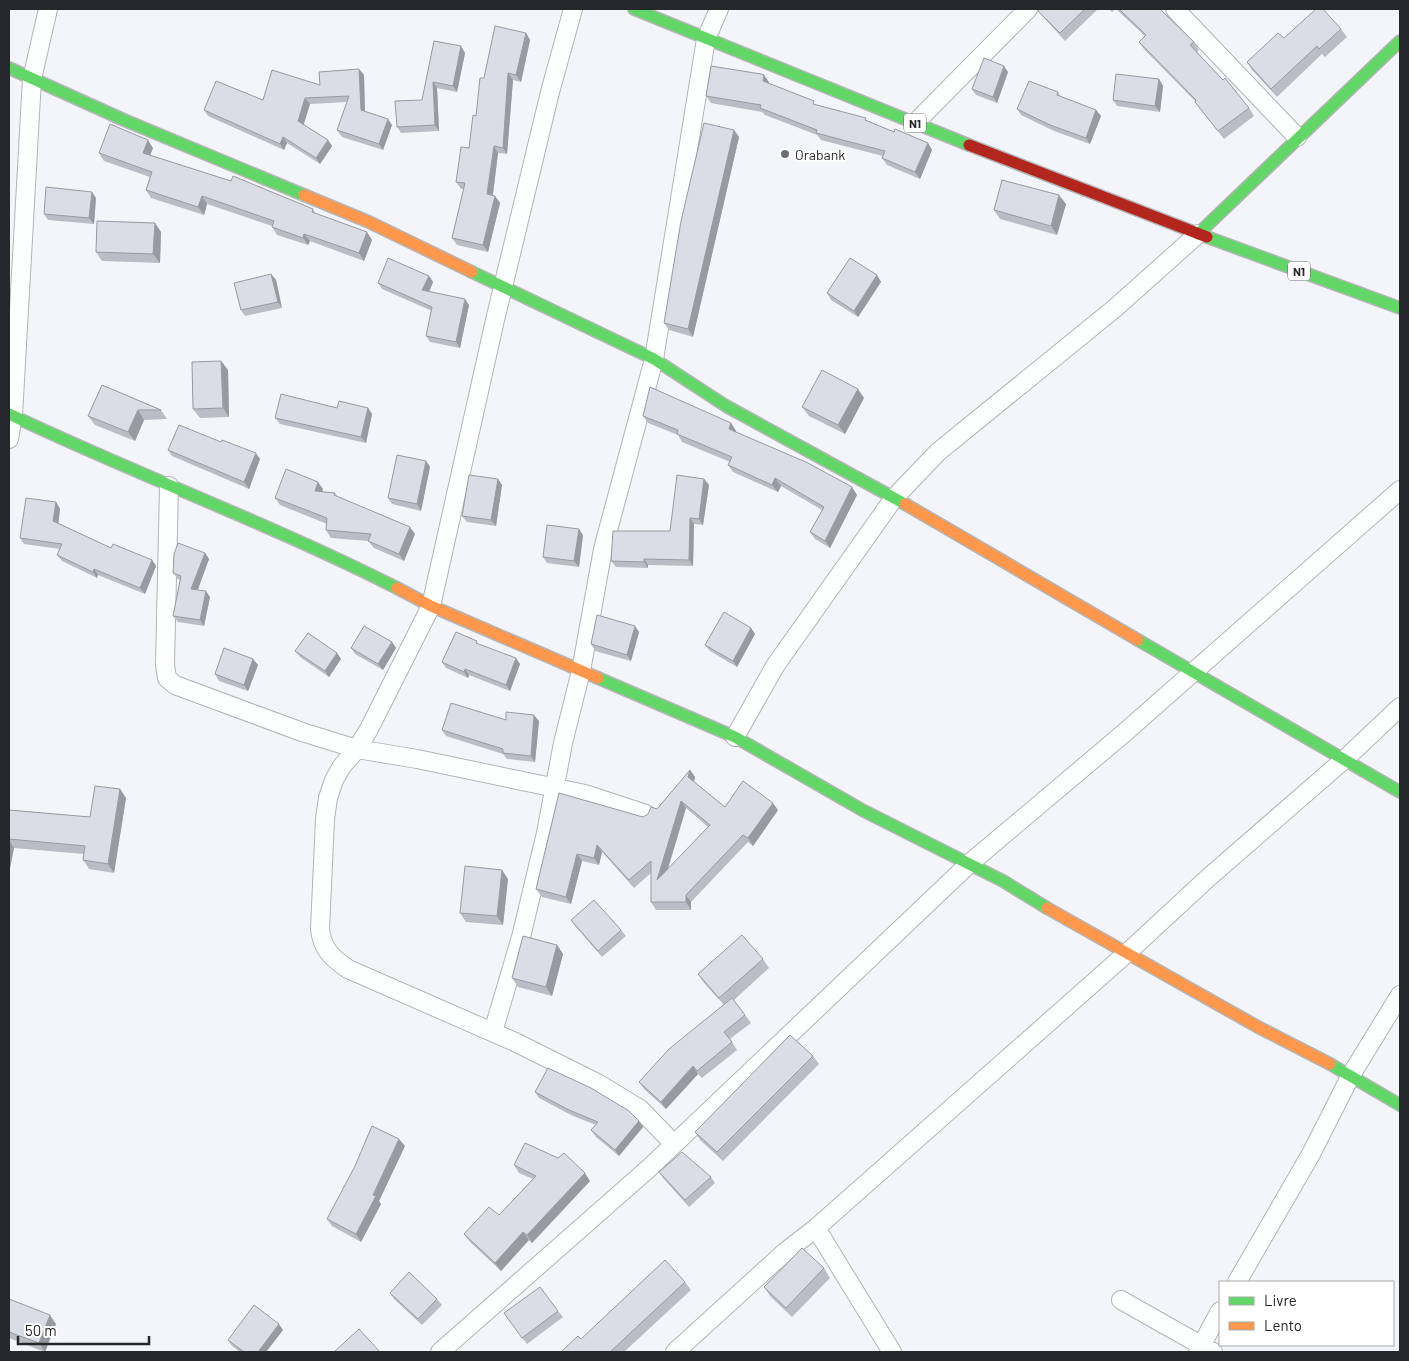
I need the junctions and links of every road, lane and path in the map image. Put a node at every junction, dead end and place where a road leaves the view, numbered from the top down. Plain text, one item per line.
1 (48, 9) edge
2 (572, 9) edge
3 (634, 9) edge
4 (719, 9) edge
5 (1028, 9) edge
6 (1175, 9) edge
7 (706, 39) junction
8 (1400, 41) edge
9 (9, 68) edge
10 (32, 79) junction
11 (915, 124) junction
12 (1297, 136) junction
13 (1198, 234) junction
14 (19, 273) junction
15 (504, 288) junction
16 (9, 290) edge
17 (1400, 308) edge
18 (654, 360) junction
19 (11, 415) edge
20 (9, 439) edge
21 (169, 486) junction
22 (1400, 490) edge
23 (894, 498) junction
24 (431, 606) junction
25 (581, 671) junction
26 (1192, 672) junction
27 (1400, 707) edge
28 (735, 737) junction
29 (357, 749) junction
30 (1346, 758) junction
31 (554, 788) junction
32 (1400, 792) edge
33 (646, 814) edge
34 (970, 864) junction
35 (1128, 953) junction
36 (1400, 995) edge
37 (493, 1032) junction
38 (1351, 1075) junction
39 (1400, 1105) edge
40 (672, 1144) junction
41 (816, 1228) junction
42 (1238, 1281) edge
43 (1121, 1300) dead end
44 (1219, 1313) edge
45 (1204, 1350) edge
46 (440, 1352) edge
47 (675, 1352) edge
48 (892, 1352) edge

1 - 10 street
2 - 15 street
3 - 7 street, N1
4 - 7 street
5 - 11 street
6 - 12 street
7 - 11 street, N1
7 - 18 street
8 - 12 street
9 - 10 street
10 - 14 street
10 - 15 street
11 - 13 street, N1
12 - 13 street
13 - 17 street, N1
13 - 23 street
14 - 16 street
14 - 19 street
15 - 18 street
15 - 24 street
18 - 23 street
18 - 25 street
19 - 20 street
19 - 21 street
21 - 24 street
21 - 29 street
22 - 26 street
23 - 26 street
23 - 28 street
24 - 25 street
24 - 29 street
25 - 28 street
25 - 31 street
26 - 30 street
26 - 34 street
27 - 30 street
28 - 34 street
29 - 31 street
29 - 37 street
30 - 32 street
30 - 35 street
31 - 33 street
31 - 37 street
34 - 35 street
34 - 40 street
35 - 38 street
35 - 41 street
36 - 38 street
37 - 40 street
38 - 39 street
38 - 42 street
40 - 46 street
41 - 47 street
41 - 48 street
43 - 45 street
44 - 45 street

